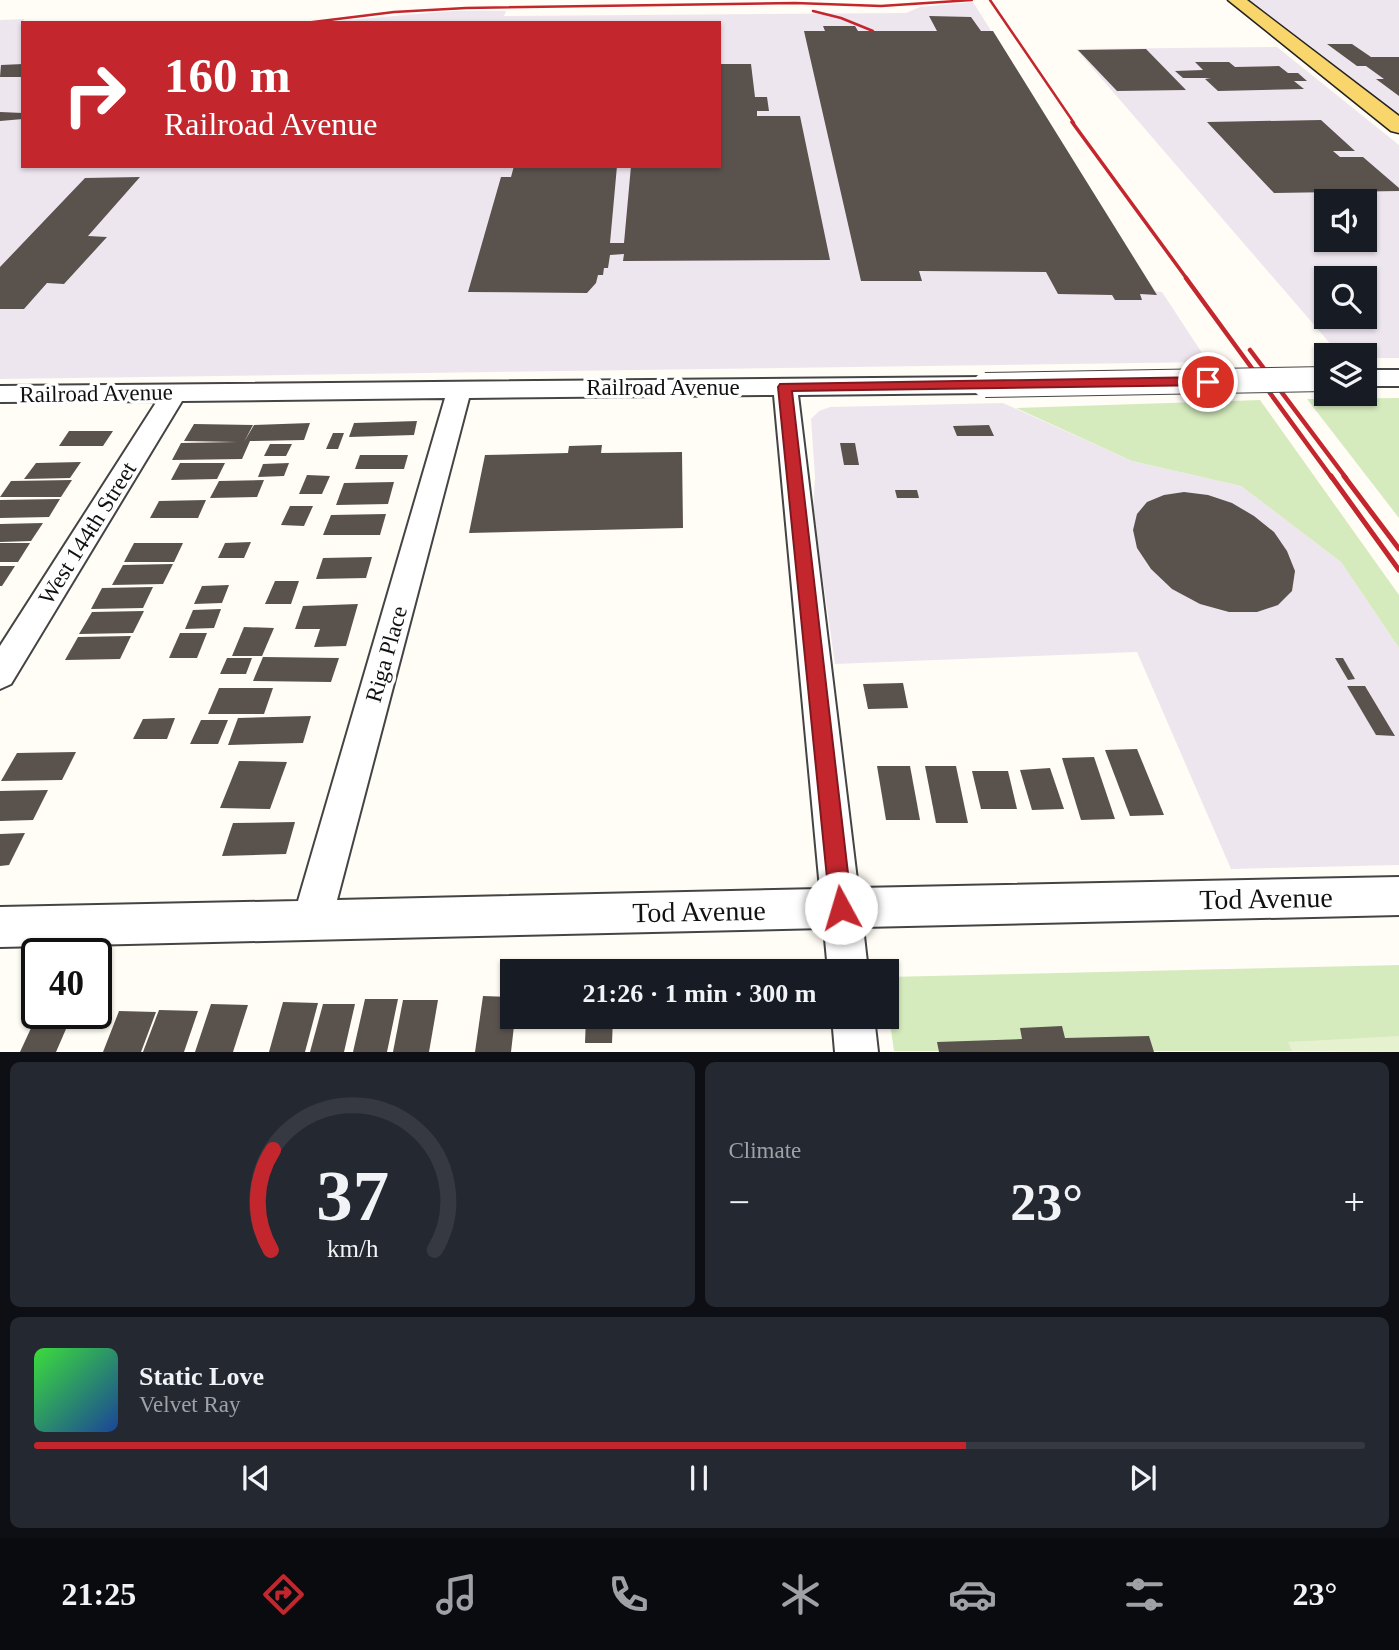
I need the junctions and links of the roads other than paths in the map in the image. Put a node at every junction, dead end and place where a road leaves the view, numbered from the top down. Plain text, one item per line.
1 (1236, 0) edge
2 (1399, 126) edge
3 (1377, 378) edge
4 (1399, 378) edge
5 (1314, 379) edge
6 (785, 387) junction
7 (460, 388) junction
8 (174, 393) junction
9 (0, 394) edge
10 (0, 674) edge
11 (1399, 896) edge
12 (841, 908) junction
13 (312, 920) junction
14 (0, 928) edge
15 (847, 959) edge
16 (854, 1029) edge
17 (857, 1052) edge

1 - 2 main road
3 - 4 street
5 - 6 street, Railroad Avenue, bridge
6 - 7 street, Railroad Avenue
6 - 12 street
7 - 8 street, Railroad Avenue
7 - 13 street, Riga Place
8 - 9 street, Railroad Avenue
8 - 10 street, West 144th Street
11 - 12 street, Tod Avenue
12 - 13 street, Tod Avenue
12 - 15 street
13 - 14 street, Tod Avenue
16 - 17 street

